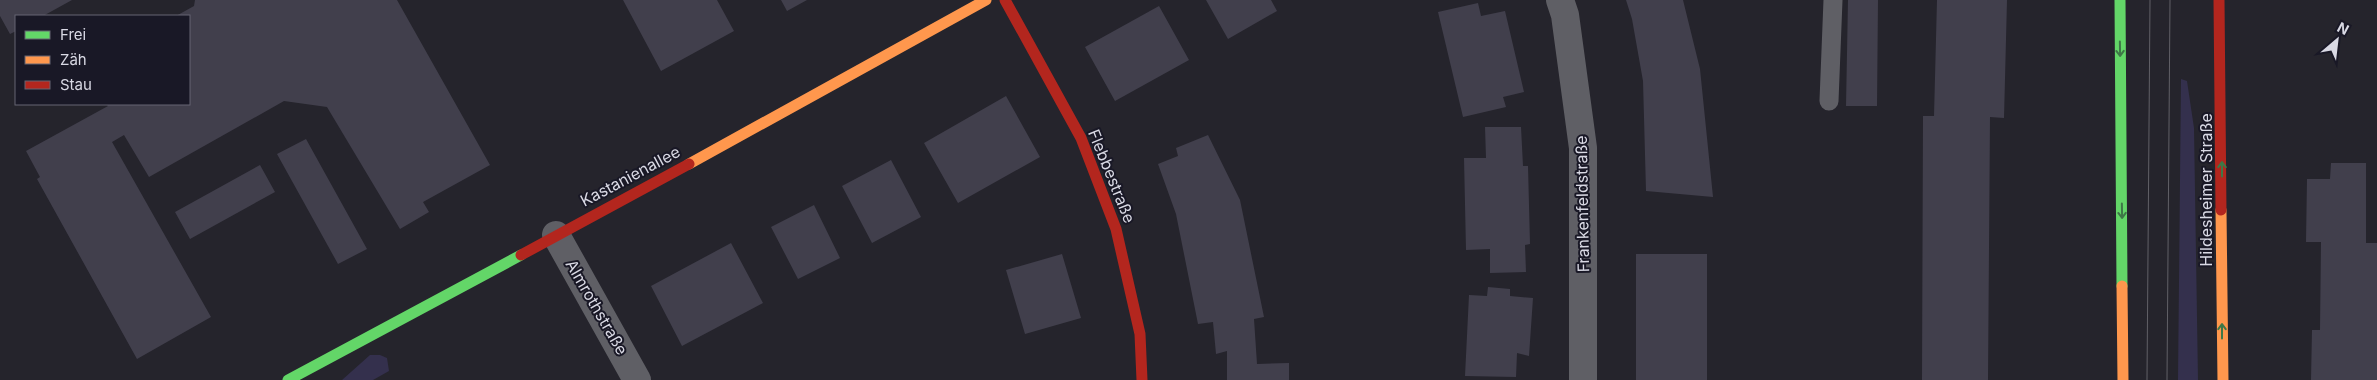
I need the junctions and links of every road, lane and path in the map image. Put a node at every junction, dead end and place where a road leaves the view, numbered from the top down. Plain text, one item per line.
1 (986, 0) edge
2 (1005, 0) edge
3 (1560, 0) edge
4 (1833, 0) edge
5 (2120, 0) edge
6 (2219, 0) edge
7 (1829, 102) dead end
8 (556, 235) junction
9 (288, 380) edge
10 (637, 380) edge
11 (1142, 380) edge
12 (1583, 380) edge
13 (2123, 380) edge
14 (2222, 380) edge

1 - 8 street, Kastanienallee
2 - 11 street, Flebbestraße
3 - 12 street, Frankenfeldstraße
4 - 7 lane
5 -> 13 street
14 -> 6 street, Hildesheimer Straße
8 - 9 street, Kastanienallee
8 - 10 street, Almrothstraße

